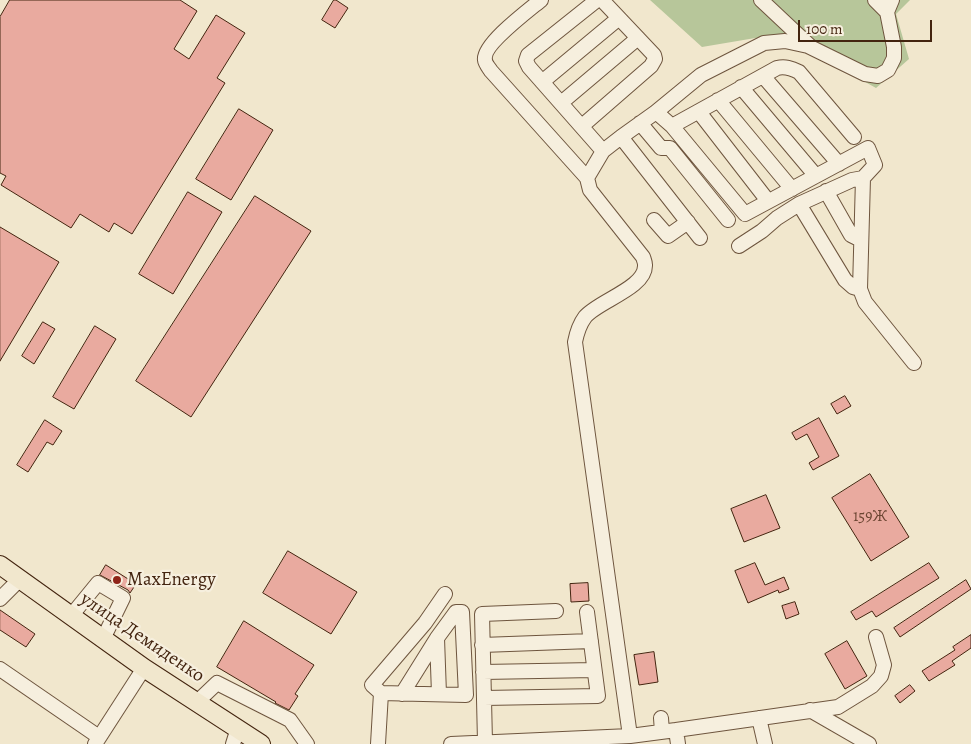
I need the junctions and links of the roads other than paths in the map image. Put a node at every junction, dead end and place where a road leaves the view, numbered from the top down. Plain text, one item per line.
1 (541, 0) edge
2 (597, 0) edge
3 (602, 0) edge
4 (761, 0) edge
5 (875, 0) edge
6 (889, 6) edge
7 (619, 18) junction
8 (638, 38) junction
9 (811, 48) junction
10 (763, 76) junction
11 (542, 82) junction
12 (741, 87) junction
13 (718, 100) junction
14 (561, 103) junction
15 (656, 112) junction
16 (699, 112) junction
17 (640, 123) junction
18 (582, 126) junction
19 (672, 126) junction
20 (854, 136) dead end
21 (621, 137) junction
22 (603, 151) junction
23 (839, 164) junction
24 (816, 176) junction
25 (587, 178) junction
26 (863, 178) junction
27 (792, 189) junction
28 (826, 191) junction
29 (768, 201) junction
30 (799, 204) junction
31 (654, 220) dead end
32 (728, 220) dead end
33 (688, 222) junction
34 (700, 238) dead end
35 (861, 240) junction
36 (739, 246) dead end
37 (860, 289) junction
38 (914, 363) dead end
39 (0, 565) edge
40 (20, 579) junction
41 (445, 594) dead end
42 (0, 599) edge
43 (556, 611) dead end
44 (587, 612) dead end
45 (70, 616) junction
46 (876, 637) dead end
47 (437, 638) junction
48 (102, 639) junction
49 (591, 641) junction
50 (482, 645) junction
51 (144, 668) junction
52 (0, 669) edge
53 (594, 670) junction
54 (483, 672) junction
55 (381, 693) junction
56 (402, 694) junction
57 (439, 694) junction
58 (484, 698) junction
59 (197, 702) junction
60 (810, 710) junction
61 (759, 718) junction
62 (670, 731) edge
63 (236, 736) edge
64 (627, 738) edge
65 (97, 741) edge
66 (485, 742) junction
67 (509, 743) edge
68 (261, 744) edge
69 (306, 744) edge
70 (378, 744) edge
71 (460, 744) edge
72 (765, 744) edge
73 (869, 744) edge

1 - 25 street
2 - 11 street
3 - 7 street
4 - 9 street
5 - 6 street
6 - 9 street
7 - 8 street
7 - 11 street
8 - 14 street
8 - 18 street
9 - 15 street
10 - 12 street
10 - 20 street
10 - 23 street
11 - 14 street
12 - 13 street
12 - 24 street
13 - 16 street
13 - 27 street
14 - 18 street
15 - 17 street
15 - 19 street
16 - 19 street
16 - 29 street
17 - 21 street
17 - 32 street
18 - 22 street
19 - 29 street
21 - 22 street
21 - 33 street
22 - 25 street
23 - 24 street
23 - 26 street
24 - 27 street
25 - 64 street
26 - 28 street
26 - 35 street
27 - 29 street
28 - 30 street
28 - 35 street
30 - 36 street
30 - 37 street
31 - 33 street
33 - 34 street
35 - 37 street
37 - 38 street
39 - 40 main road, улица Демиденко
40 - 42 street
40 - 45 main road, улица Демиденко
41 - 55 street
43 - 50 street
44 - 49 street
45 - 48 main road, улица Демиденко
45 - 48 street
46 - 60 street
47 - 56 street
47 - 57 street
47 - 57 street
48 - 51 main road, улица Демиденко
49 - 50 street
49 - 53 street
50 - 54 street
51 - 59 main road, улица Демиденко
51 - 65 street
52 - 65 street
53 - 54 street
53 - 58 street
54 - 58 street
55 - 56 street
55 - 70 street
56 - 57 street
58 - 66 street
59 - 63 main road, улица Демиденко
59 - 69 street
60 - 61 street
60 - 73 street
61 - 62 street
61 - 72 street
62 - 64 street
63 - 68 main road, улица Демиденко
64 - 67 street
66 - 67 street
66 - 71 street

